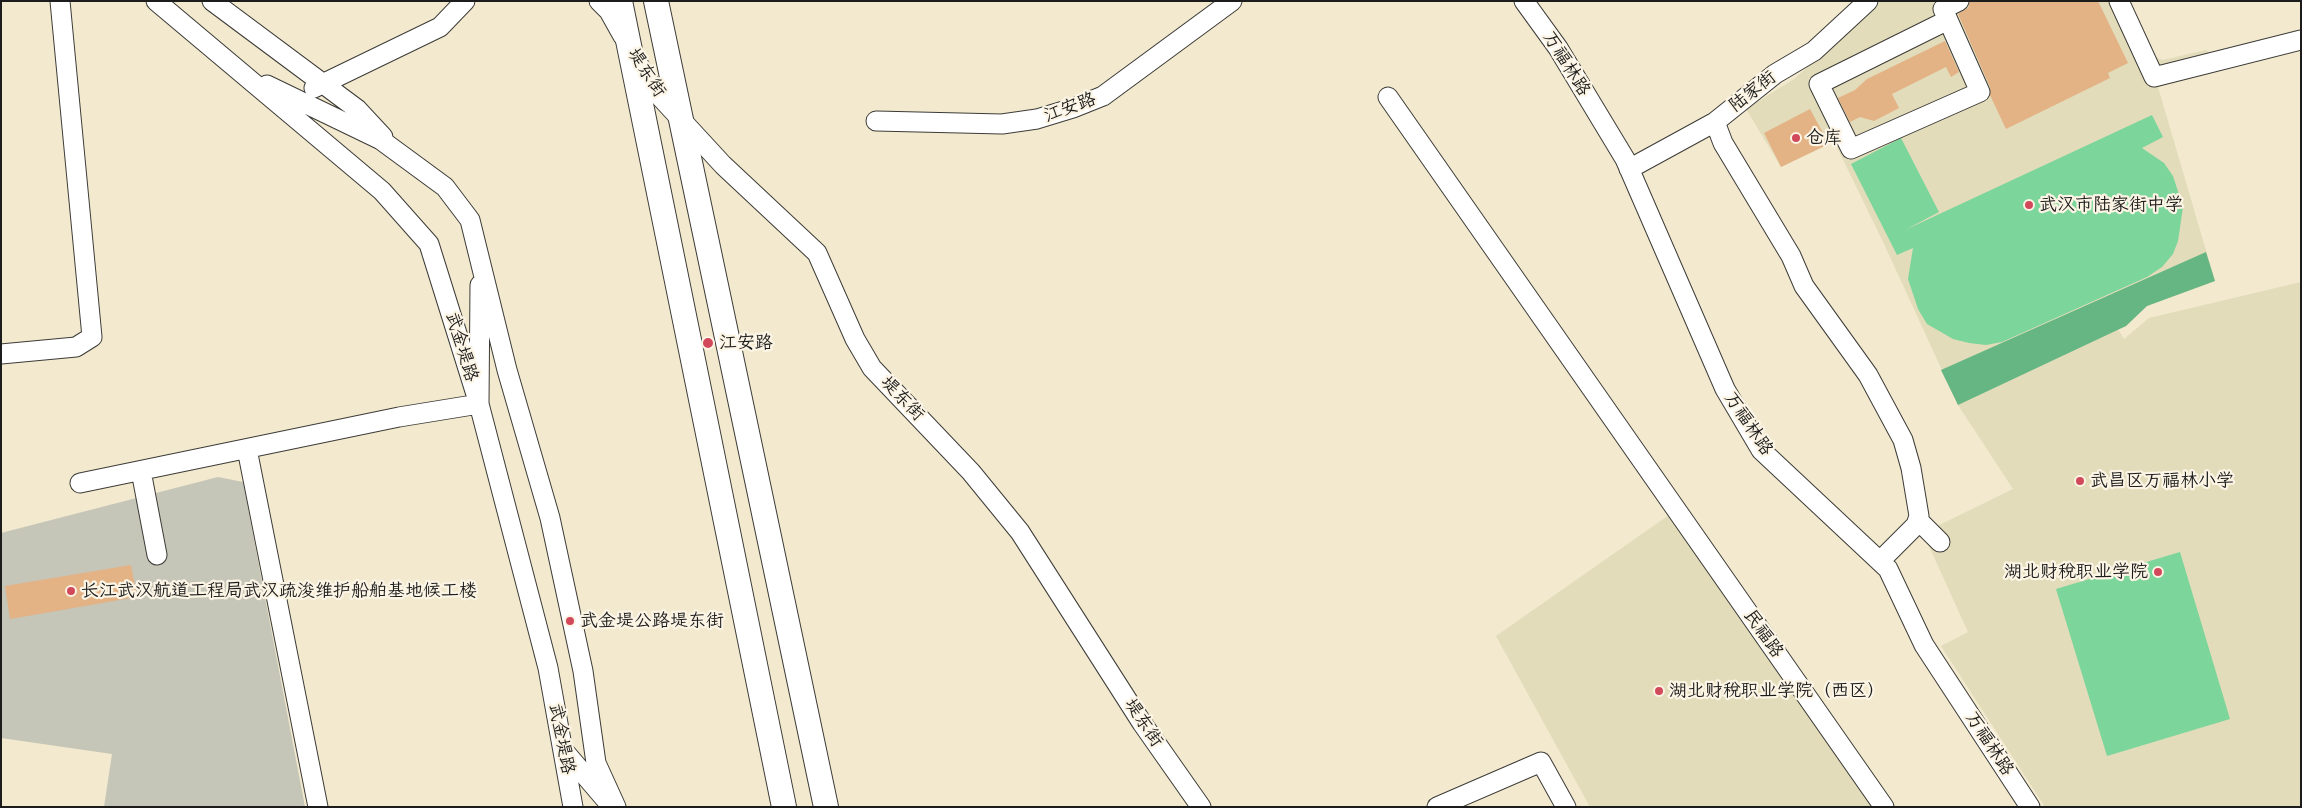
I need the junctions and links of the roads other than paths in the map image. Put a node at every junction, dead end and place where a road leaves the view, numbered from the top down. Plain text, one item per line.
1 (60, 1) edge
2 (156, 1) edge
3 (212, 1) edge
4 (466, 1) edge
5 (598, 1) edge
6 (620, 1) edge
7 (656, 1) edge
8 (1232, 1) edge
9 (1524, 1) edge
10 (1868, 1) edge
11 (1959, 1) edge
12 (2119, 1) edge
13 (1948, 20) junction
14 (2301, 40) edge
15 (629, 47) junction
16 (245, 76) junction
17 (323, 83) junction
18 (1388, 97) dead end
19 (294, 98) junction
20 (681, 119) junction
21 (876, 121) dead end
22 (1715, 122) junction
23 (394, 150) junction
24 (1629, 169) junction
25 (480, 254) junction
26 (1, 354) edge
27 (479, 404) junction
28 (247, 449) junction
29 (141, 471) junction
30 (80, 483) dead end
31 (1918, 520) junction
32 (1940, 542) dead end
33 (157, 555) dead end
34 (1880, 561) junction
35 (563, 750) junction
36 (318, 807) edge
37 (574, 807) edge
38 (612, 807) edge
39 (616, 807) edge
40 (784, 807) edge
41 (826, 807) edge
42 (1201, 807) edge
43 (1437, 807) edge
44 (1566, 807) edge
45 (1884, 807) edge
46 (2030, 807) edge

1 - 26 street
2 - 16 street, 武金堤路
3 - 17 street
4 - 17 street
5 - 15 street, 堤东街
6 - 15 main road
7 - 20 main road
8 - 21 street, 江安路
9 - 24 street, 万福林路
10 - 22 street, 陆家街
11 - 13 street
12 - 14 street
13 - 13 street
15 - 20 street, 堤东街
15 - 40 main road
16 - 19 street
16 - 27 street, 武金堤路
17 - 19 street
17 - 23 street
18 - 45 street, 民福路
19 - 23 street
20 - 41 main road
20 - 42 street, 堤东街
22 - 24 street, 陆家街
22 - 31 street
23 - 25 street
24 - 34 street, 万福林路
25 - 27 street
25 - 39 street
27 - 28 street
27 - 35 street, 武金堤路
28 - 29 street
28 - 36 street
29 - 30 street
29 - 33 street
31 - 32 street
31 - 34 street
34 - 46 street, 万福林路
35 - 37 street, 武金堤路
35 - 38 street
43 - 44 street

